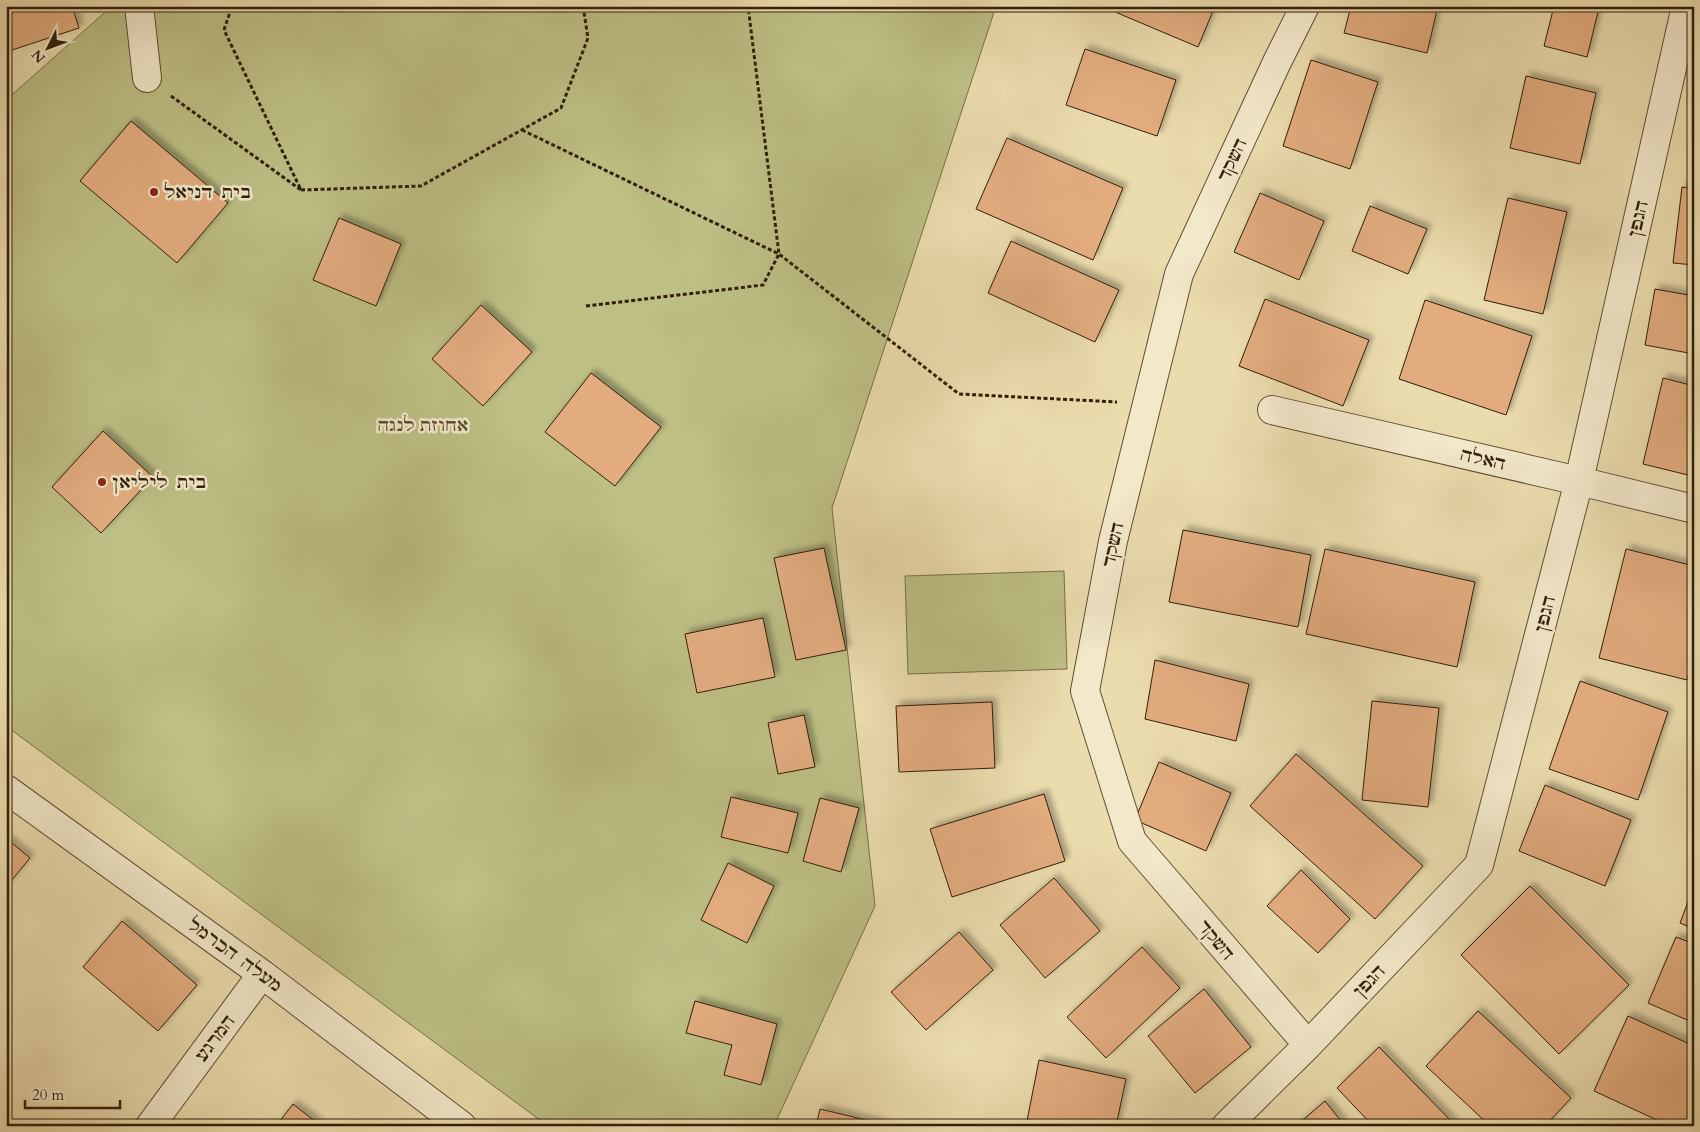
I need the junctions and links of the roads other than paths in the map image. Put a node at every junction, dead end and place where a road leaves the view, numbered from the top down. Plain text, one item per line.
1 (139, 6) edge
2 (1305, 6) edge
3 (1686, 6) edge
4 (147, 78) road end
5 (1272, 410) dead end
6 (1579, 481) junction
7 (1694, 509) edge
8 (6, 789) edge
9 (262, 974) junction
10 (1308, 1045) junction
11 (150, 1126) edge
12 (462, 1126) edge
13 (1226, 1126) edge

1 - 4 street
2 - 10 street, השקד
3 - 6 street, הגפן
5 - 6 street, האלה
6 - 7 street, האלה
6 - 10 street, הגפן
8 - 9 street, מעלה הכרמל
9 - 11 street, המרגע
9 - 12 street, מעלה הכרמל
10 - 13 street, הגפן

